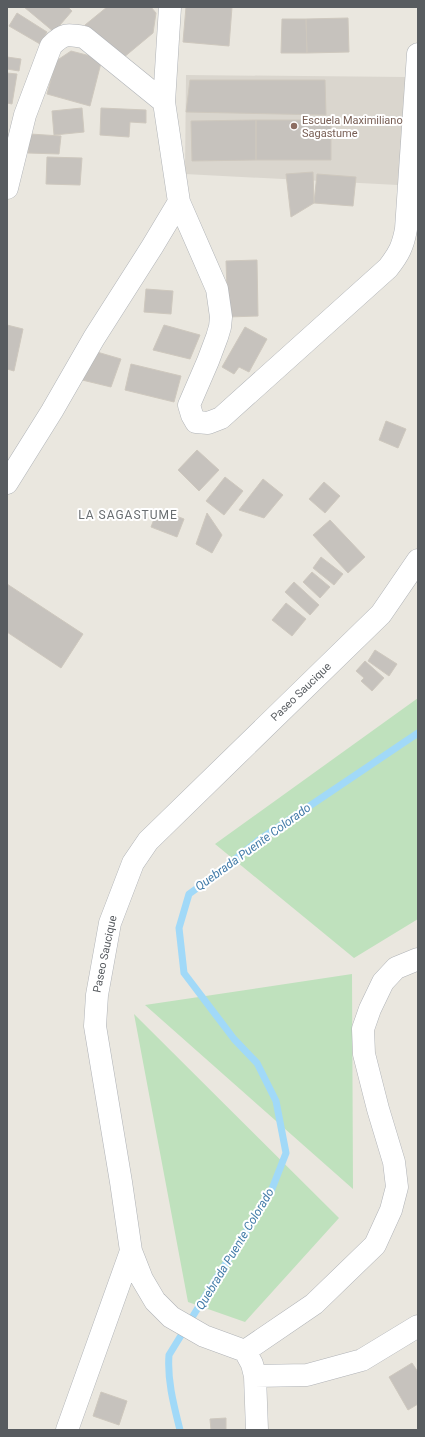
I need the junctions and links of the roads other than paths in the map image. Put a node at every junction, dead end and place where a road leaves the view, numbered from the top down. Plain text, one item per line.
1 (170, 7) edge
2 (418, 54) edge
3 (164, 102) junction
4 (7, 188) edge
5 (179, 202) junction
6 (7, 483) edge
7 (418, 560) edge
8 (418, 959) edge
9 (131, 1251) junction
10 (418, 1326) edge
11 (245, 1351) junction
12 (255, 1376) junction
13 (68, 1430) edge
14 (257, 1430) edge

1 - 3 street
2 - 5 street
3 - 4 street
3 - 5 street
5 - 6 street
7 - 9 street, Paseo Saucique
8 - 11 street
9 - 11 street, Paseo Saucique
9 - 13 street
10 - 12 street
11 - 12 street
12 - 14 street

